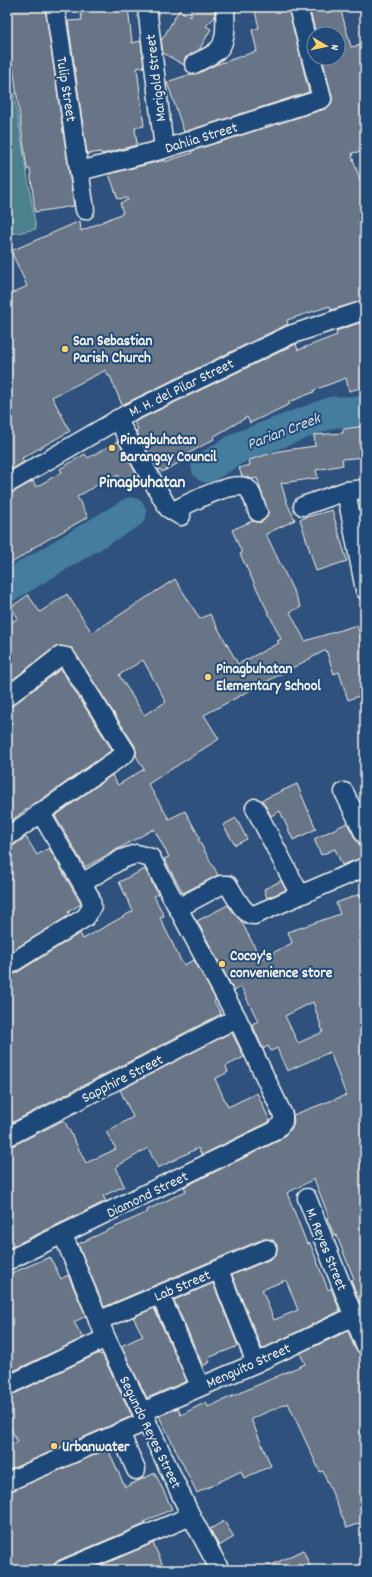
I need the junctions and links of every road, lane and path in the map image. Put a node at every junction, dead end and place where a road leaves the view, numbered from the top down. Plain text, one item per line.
1 (55, 7) edge
2 (147, 7) edge
3 (225, 7) edge
4 (298, 7) edge
5 (194, 64) dead end
6 (164, 148) junction
7 (80, 171) junction
8 (85, 210) dead end
9 (365, 310) edge
10 (117, 419) junction
11 (7, 484) edge
12 (365, 489) edge
13 (346, 491) junction
14 (303, 506) dead end
15 (258, 512) dead end
16 (365, 590) edge
17 (7, 697) edge
18 (344, 792) dead end
19 (255, 808) dead end
20 (40, 812) junction
21 (365, 835) edge
22 (7, 837) edge
23 (365, 867) edge
24 (82, 883) junction
25 (300, 895) junction
26 (178, 908) junction
27 (7, 966) edge
28 (237, 1018) junction
29 (7, 1137) edge
30 (307, 1198) dead end
31 (62, 1235) junction
32 (267, 1249) dead end
33 (7, 1261) edge
34 (219, 1270) junction
35 (160, 1295) junction
36 (354, 1316) junction
37 (98, 1321) junction
38 (106, 1338) junction
39 (365, 1345) edge
40 (256, 1363) junction
41 (7, 1386) edge
42 (200, 1386) junction
43 (144, 1416) junction
44 (120, 1432) junction
45 (136, 1470) dead end
46 (7, 1482) edge
47 (191, 1516) junction
48 (63, 1570) edge
49 (220, 1570) edge

1 - 7 street, Tulip Street
2 - 6 street, Marigold Street
3 - 5 street
4 - 6 street, Dahlia Street
6 - 7 street, Dahlia Street
7 - 8 street, Tulip Street
9 - 10 street, M. H. del Pilar Street
10 - 11 street, M. H. del Pilar Street
10 - 15 street
12 - 13 street
13 - 14 street
13 - 16 street
17 - 20 street
18 - 21 street
19 - 25 street
20 - 22 street
20 - 24 street
23 - 25 street
24 - 26 street
24 - 27 street
25 - 26 street
26 - 28 street
28 - 29 street, Sapphire Street
28 - 31 street, Diamond Street
30 - 36 street, M. Reyes Street
31 - 33 street, Diamond Street
31 - 37 street, Segundo Reyes Street
32 - 34 street, Lab Street
34 - 35 street, Lab Street
34 - 40 street
35 - 37 street, Lab Street
35 - 42 street
36 - 39 street, M. Reyes Street
36 - 40 street, Menguito Street
37 - 38 street, Segundo Reyes Street
38 - 41 street
38 - 43 street, Segundo Reyes Street
40 - 42 street, Menguito Street
42 - 43 street, Menguito Street
43 - 44 street, Menguito Street
43 - 47 street, Segundo Reyes Street
44 - 45 street
44 - 46 street, Menguito Street
47 - 48 street
47 - 49 street, Segundo Reyes Street

